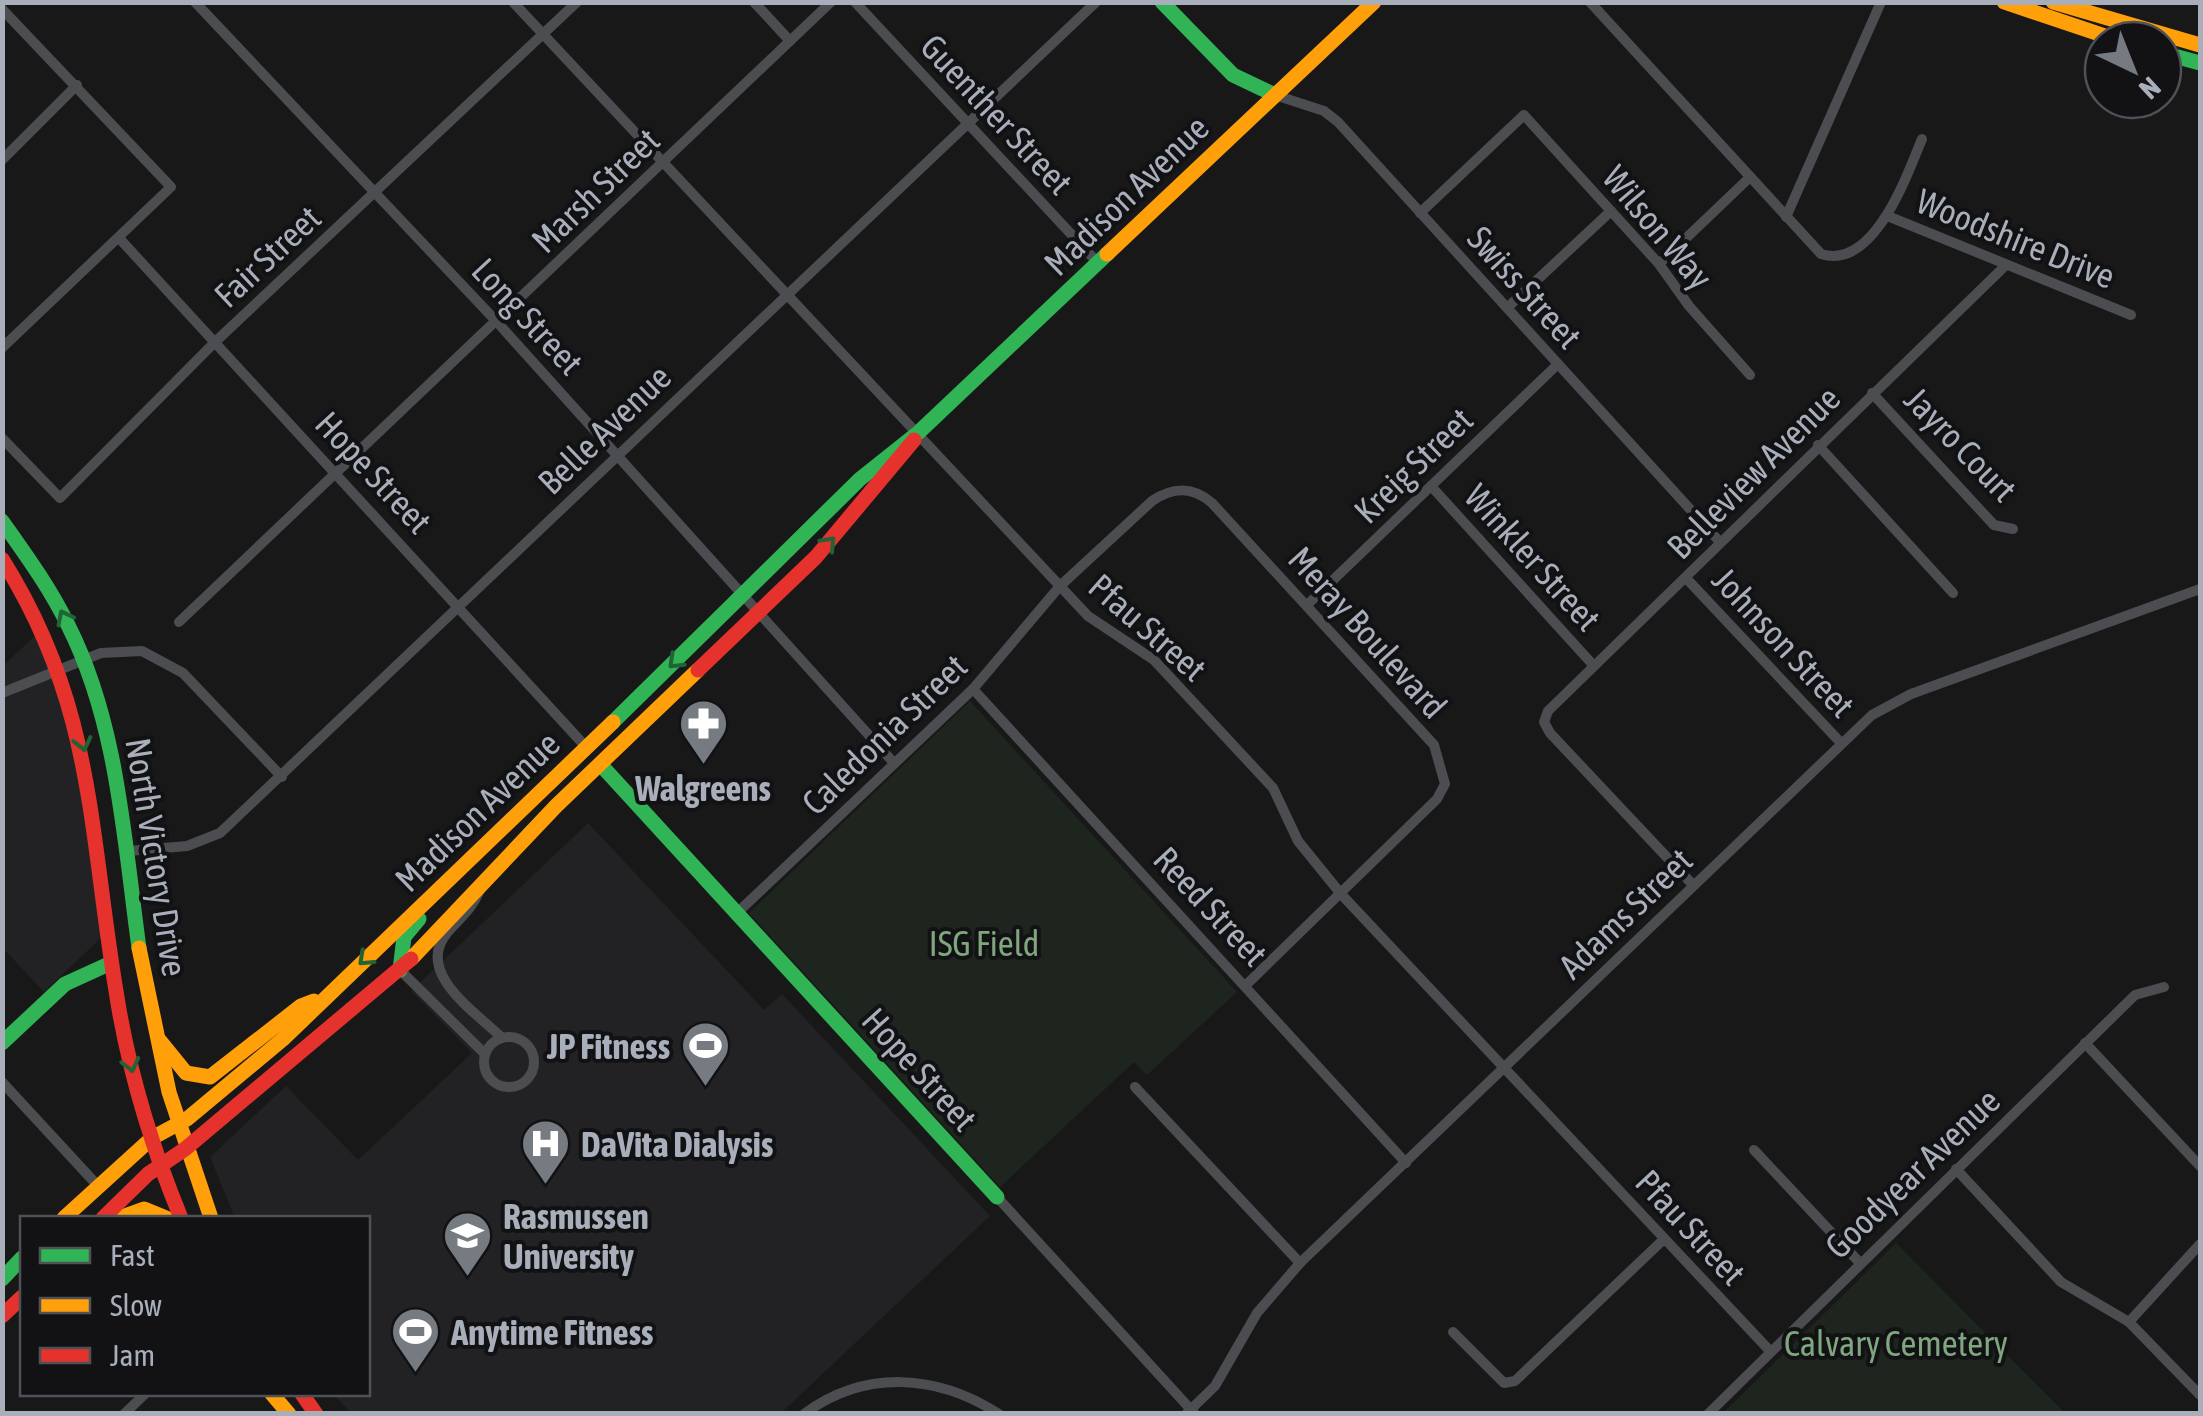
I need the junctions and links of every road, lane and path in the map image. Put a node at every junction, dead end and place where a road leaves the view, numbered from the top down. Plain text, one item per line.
1 (195, 2) edge
2 (512, 2) edge
3 (577, 2) edge
4 (754, 2) edge
5 (831, 2) edge
6 (855, 2) edge
7 (1096, 2) edge
8 (1162, 2) edge
9 (1374, 2) edge
10 (1590, 2) edge
11 (1881, 2) edge
12 (2004, 2) edge
13 (2053, 2) edge
14 (2, 9) edge
15 (2083, 29) edge
16 (543, 35) junction
17 (790, 41) junction
18 (2200, 45) edge
19 (77, 85) junction
20 (1274, 95) junction
21 (969, 124) junction
22 (1922, 139) dead end
23 (2, 160) edge
24 (664, 162) junction
25 (1748, 178) junction
26 (375, 192) junction
27 (1611, 211) junction
28 (1420, 213) junction
29 (1890, 216) junction
30 (1786, 217) junction
31 (119, 238) junction
32 (1098, 263) junction
33 (1659, 264) junction
34 (2006, 265) junction
35 (789, 293) junction
36 (1508, 308) junction
37 (2131, 315) dead end
38 (497, 322) junction
39 (214, 343) junction
40 (2, 348) edge
41 (1558, 364) junction
42 (1750, 375) dead end
43 (1872, 393) junction
44 (920, 432) junction
45 (2, 438) edge
46 (1818, 445) junction
47 (620, 455) junction
48 (335, 476) junction
49 (1431, 486) junction
50 (2, 521) edge
51 (2013, 529) dead end
52 (1719, 541) junction
53 (2, 559) edge
54 (1686, 578) junction
55 (1060, 586) junction
56 (2200, 589) edge
57 (1954, 593) dead end
58 (746, 594) junction
59 (1307, 605) junction
60 (460, 609) junction
61 (759, 610) junction
62 (178, 622) dead end
63 (84, 658) junction
64 (1594, 666) junction
65 (60, 667) junction
66 (973, 689) junction
67 (2, 693) edge
68 (1842, 743) junction
69 (586, 747) junction
70 (894, 763) junction
71 (600, 764) junction
72 (282, 776) junction
73 (514, 818) junction
74 (517, 847) junction
75 (128, 851) junction
76 (1693, 885) junction
77 (482, 887) junction
78 (1341, 894) junction
79 (737, 912) junction
80 (111, 963) junction
81 (400, 970) junction
82 (1246, 985) junction
83 (2164, 987) dead end
84 (322, 998) junction
85 (152, 1025) junction
86 (502, 1038) junction
87 (2, 1043) edge
88 (2085, 1043) junction
89 (484, 1054) junction
90 (1506, 1068) junction
91 (2, 1082) edge
92 (1135, 1087) dead end
93 (177, 1124) junction
94 (152, 1138) junction
95 (185, 1149) junction
96 (1754, 1150) dead end
97 (1406, 1163) junction
98 (161, 1164) junction
99 (2200, 1166) edge
100 (1956, 1169) junction
101 (98, 1186) junction
102 (997, 1197) joint
103 (66, 1216) edge
104 (105, 1216) edge
105 (125, 1216) edge
106 (161, 1216) edge
107 (179, 1216) edge
108 (209, 1216) edge
109 (1664, 1238) junction
110 (2200, 1244) edge
111 (20, 1260) edge
112 (1300, 1263) junction
113 (1860, 1263) junction
114 (2, 1278) edge
115 (2128, 1322) junction
116 (1453, 1332) dead end
117 (1770, 1351) junction
118 (2200, 1395) edge
119 (143, 1396) edge
120 (807, 1412) edge
121 (1191, 1412) edge
122 (124, 1414) edge
123 (999, 1414) edge
124 (1708, 1414) edge

1 - 26 street, Long Street
2 - 16 street, Pfau Street
3 - 16 street, Fair Street
4 - 17 street
5 - 17 street, Marsh Street
6 - 21 street, Guenther Street
7 - 21 street, Belle Avenue
8 - 20 main road
9 - 20 main road, Madison Avenue
10 - 25 street
11 - 30 street
12 - 15 main road
13 - 18 main road
14 - 19 street
16 - 24 street, Pfau Street
16 - 26 street, Fair Street
17 - 24 street, Marsh Street
19 - 23 street
19 - 31 street
20 - 28 street, Swiss Street
20 - 32 main road, Madison Avenue
21 - 32 street, Guenther Street
21 - 35 street, Belle Avenue
22 - 29 street
24 - 35 street, Pfau Street
24 - 38 street, Marsh Street
25 - 30 street
25 - 33 street
26 - 38 street, Long Street
26 - 39 street, Fair Street
27 - 28 street, Wilson Way
27 - 33 street, Wilson Way
27 - 36 street
28 - 36 street, Swiss Street
29 - 30 street, Woodshire Drive
29 - 34 street, Woodshire Drive
31 - 39 street, Hope Street
31 - 40 street
32 - 44 main road, Madison Avenue
33 - 42 street, Wilson Way
34 - 37 street, Woodshire Drive
34 - 43 street, Belleview Avenue
35 - 44 street, Pfau Street
35 - 47 street, Belle Avenue
36 - 41 street, Swiss Street
38 - 47 street, Long Street
38 - 48 street, Marsh Street
39 - 45 street, Fair Street
39 - 48 street, Hope Street
41 - 49 street, Kreig Street
41 - 52 street, Swiss Street
43 - 46 street, Belleview Avenue
43 - 51 street, Jayro Court
44 - 55 street, Pfau Street
44 - 58 main road, Madison Avenue
61 -> 44 main road, Madison Avenue
46 - 52 street, Belleview Avenue
46 - 57 street
47 - 58 street, Long Street
47 - 60 street, Belle Avenue
48 - 60 street, Hope Street
48 - 62 street, Marsh Street
49 - 59 street, Kreig Street
49 - 64 street, Winkler Street
63 -> 50 main road, North Victory Drive
52 - 54 street, Belleview Avenue
53 - 65 main road, North Victory Drive
54 - 64 street, Belleview Avenue
54 - 68 street, Johnson Street
55 - 59 street, Meray Boulevard
55 - 66 street, Caledonia Street
55 - 78 street, Pfau Street
56 - 68 street, Adams Street
58 - 61 street, Long Street
58 -> 69 main road, Madison Avenue
59 - 78 street, Meray Boulevard
60 - 69 street, Hope Street
60 - 72 street, Belle Avenue
61 - 70 street, Long Street
61 - 71 main road, Madison Avenue
63 - 65 street
63 - 72 street
63 - 75 main road, North Victory Drive
64 - 76 street, Belleview Avenue
65 - 67 street
65 -> 80 main road, North Victory Drive
66 - 70 street, Caledonia Street
66 - 82 street, Reed Street
68 - 76 street, Adams Street
69 - 73 main road, Madison Avenue
69 - 74 main road
70 - 79 street, Caledonia Street
71 - 74 main road, Madison Avenue
71 - 79 main road, Hope Street
72 - 75 street, Belle Avenue
73 - 81 main road
73 -> 84 main road, Madison Avenue
74 - 77 main road, Madison Avenue
75 - 85 main road, North Victory Drive
76 - 90 street, Adams Street
77 - 81 main road, Madison Avenue
77 - 86 street
78 - 82 street, Meray Boulevard
78 - 90 street, Pfau Street
79 - 102 main road, Hope Street
80 - 87 main road
80 -> 94 main road, North Victory Drive
81 - 89 street
81 - 95 main road, Madison Avenue
82 - 97 street, Reed Street
83 - 88 street, Goodyear Avenue
84 - 85 main road
84 - 93 main road, Madison Avenue
85 - 93 main road, North Victory Drive
86 - 89 street
86 - 89 street
88 - 99 street
88 - 100 street, Goodyear Avenue
90 - 97 street, Adams Street
90 - 109 street, Pfau Street
91 - 101 street
92 - 112 street
93 - 94 main road, Madison Avenue
93 - 95 main road, North Victory Drive
94 - 98 main road, North Victory Drive
94 - 101 main road, Madison Avenue
95 - 98 main road, Madison Avenue
95 - 108 main road, North Victory Drive
96 - 113 street
97 - 112 street, Adams Street
98 - 104 main road, Madison Avenue
98 - 107 main road, North Victory Drive
100 - 113 street, Goodyear Avenue
100 - 115 street
101 - 103 main road, Madison Avenue
102 - 121 street, Hope Street
105 - 106 main road
109 - 116 street
109 - 117 street, Pfau Street
110 - 115 street
111 - 114 main road
112 - 121 street, Adams Street
113 - 117 street, Goodyear Avenue
115 - 118 street
117 - 124 street, Goodyear Avenue
119 - 122 street
120 - 123 street

